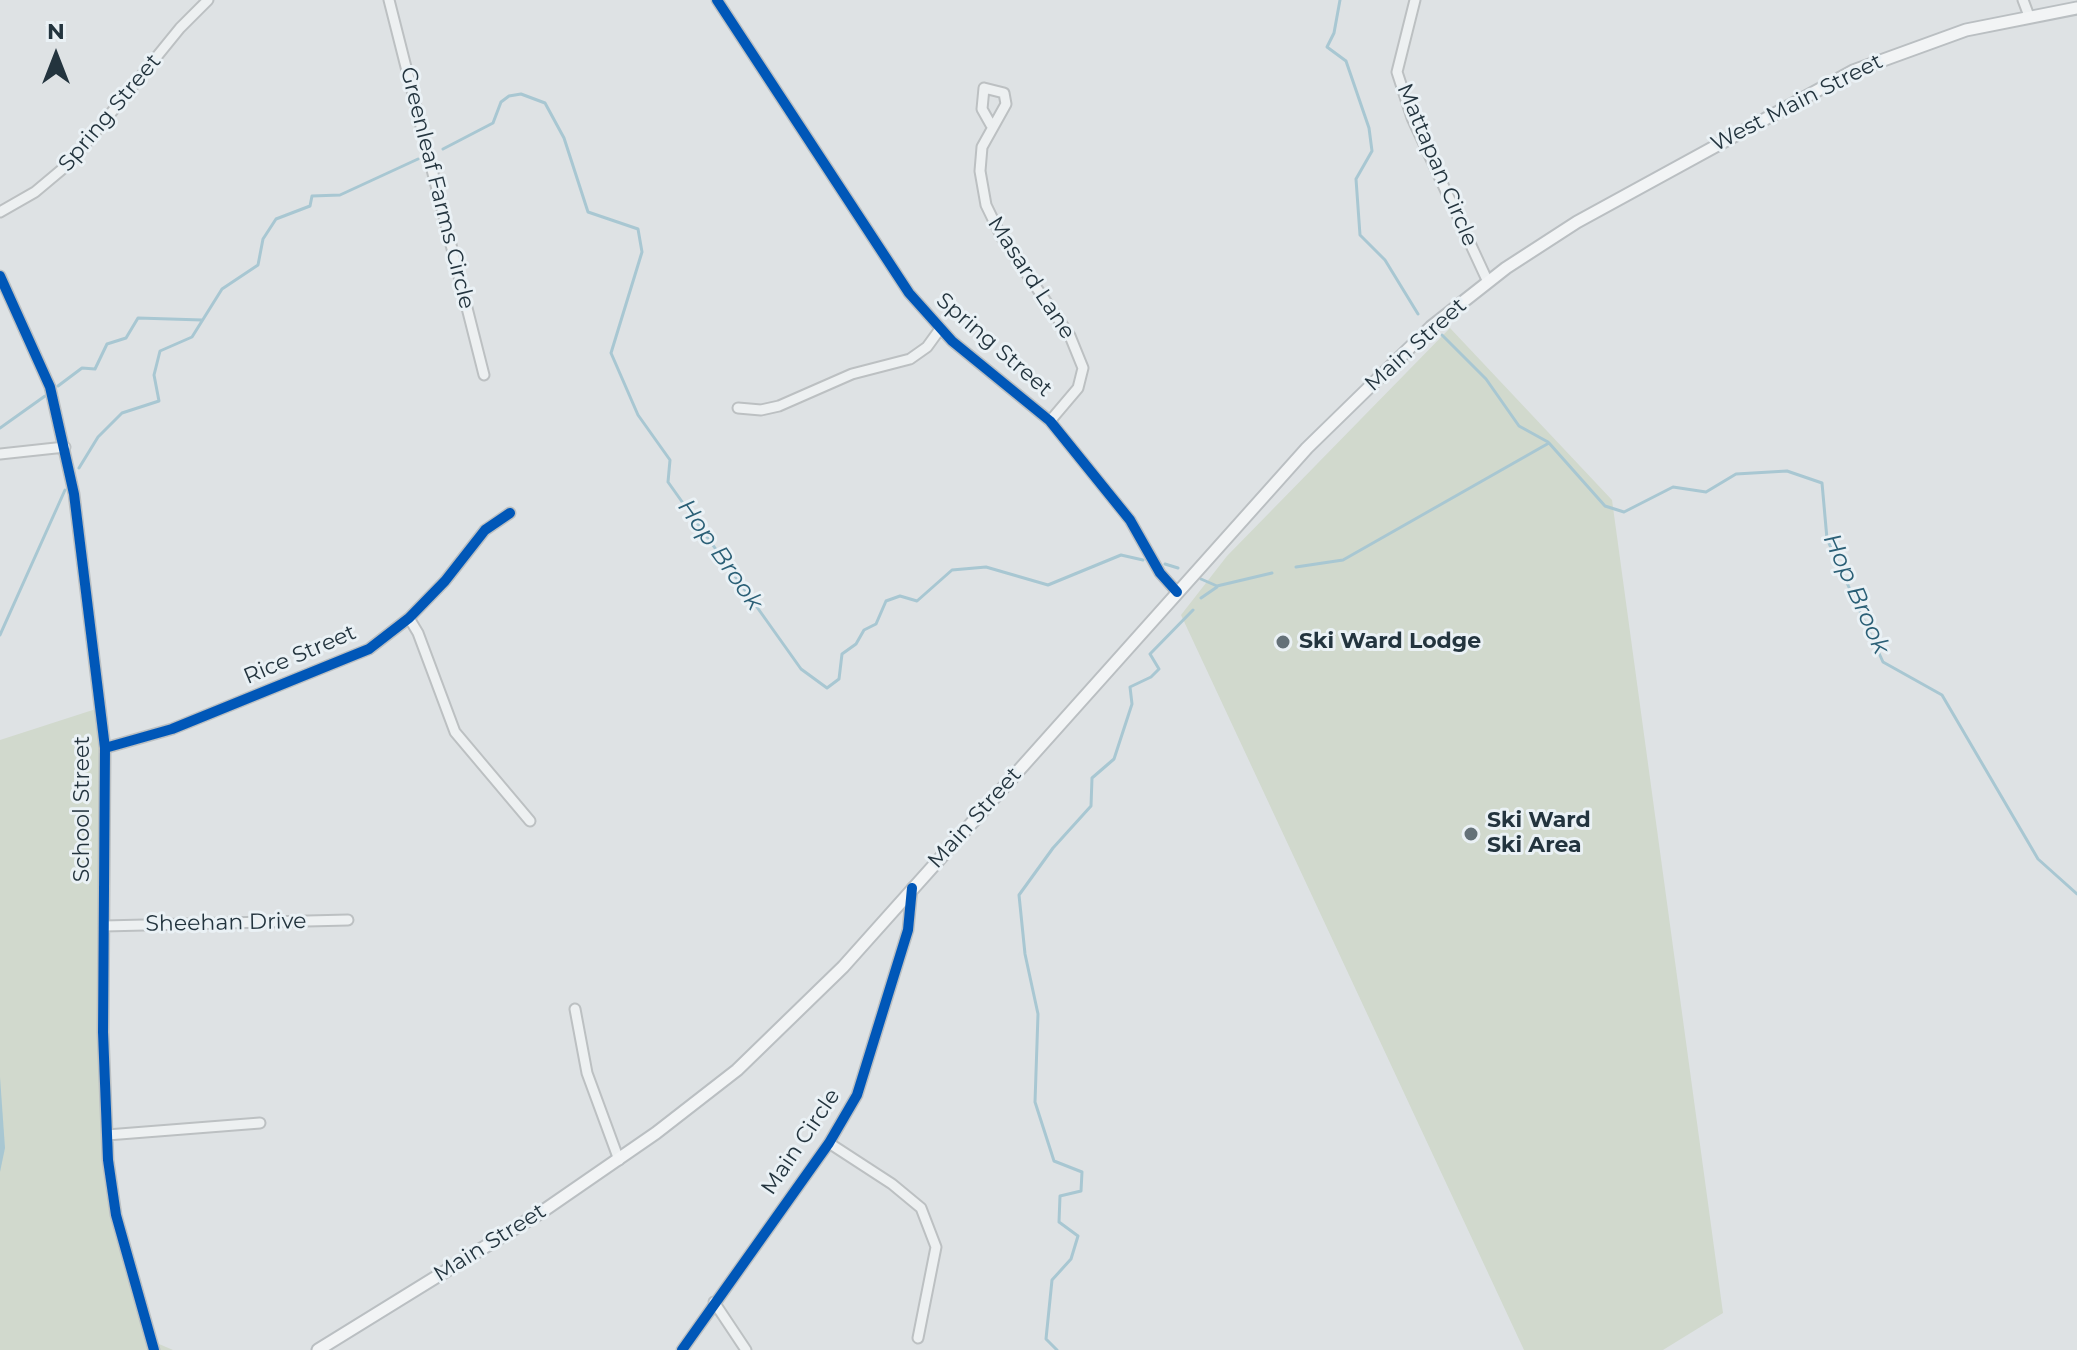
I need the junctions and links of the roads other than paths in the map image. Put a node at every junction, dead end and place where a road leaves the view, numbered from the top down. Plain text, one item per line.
1 (208, 0) edge
2 (389, 0) edge
3 (717, 0) edge
4 (1415, 0) edge
5 (2023, 0) edge
6 (2077, 8) edge
7 (2029, 16) junction
8 (991, 125) dead end
9 (0, 212) edge
10 (1577, 222) joint
11 (0, 276) edge
12 (1488, 282) junction
13 (940, 329) junction
14 (484, 375) dead end
15 (738, 408) dead end
16 (1050, 421) junction
17 (65, 447) junction
18 (0, 454) edge
19 (510, 513) dead end
20 (1177, 592) junction
21 (409, 618) junction
22 (105, 748) junction
23 (530, 821) dead end
24 (912, 888) junction
25 (348, 920) dead end
26 (104, 926) junction
27 (575, 1009) dead end
28 (260, 1123) dead end
29 (107, 1135) junction
30 (829, 1143) junction
31 (619, 1160) junction
32 (714, 1302) junction
33 (918, 1338) dead end
34 (154, 1350) edge
35 (318, 1350) edge
36 (682, 1350) edge
37 (746, 1350) edge

1 - 9 street, Spring Street
2 - 14 street, Greenleaf Farms Circle
3 - 13 street, Spring Street
4 - 12 street, Mattapan Circle
5 - 7 street
6 - 7 main road, West Main Street
7 - 10 main road, West Main Street
8 - 16 street, Masard Lane
10 - 12 main road, Main Street
11 - 17 street, School Street
12 - 20 main road, Main Street
13 - 15 street
13 - 16 street, Spring Street
16 - 20 street, Spring Street
17 - 18 street
17 - 22 street, School Street
19 - 21 street, Rice Street
20 - 24 main road, Main Street
21 - 22 street, Rice Street
21 - 23 street
22 - 26 street, School Street
24 - 30 street, Main Circle
24 - 31 main road, Main Street
25 - 26 street, Sheehan Drive
26 - 29 street, School Street
27 - 31 street
28 - 29 street
29 - 34 street, School Street
30 - 32 street, Main Circle
30 - 33 street
31 - 35 main road, Main Street
32 - 36 street, Main Circle
32 - 37 street

